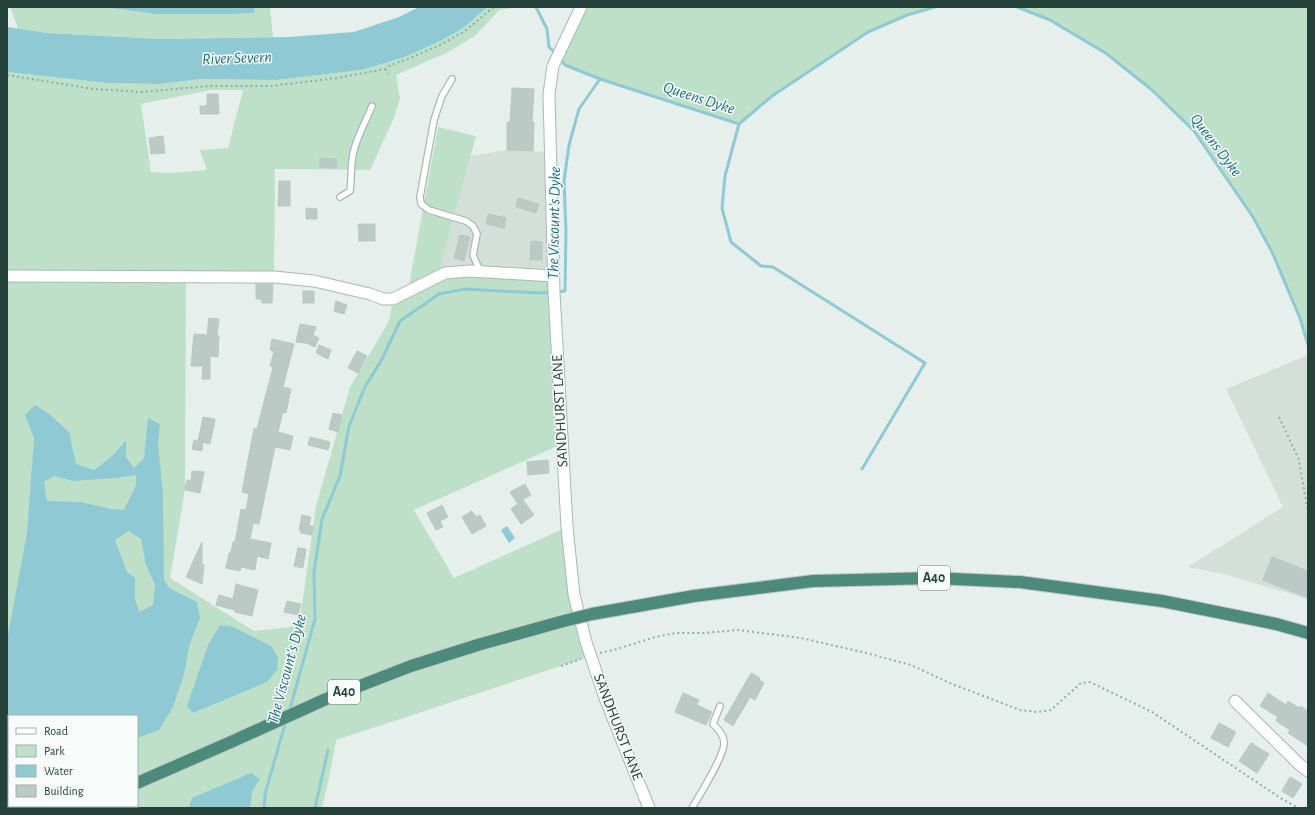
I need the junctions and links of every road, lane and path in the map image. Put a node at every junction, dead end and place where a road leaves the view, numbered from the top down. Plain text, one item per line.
1 (494, 7) edge
2 (581, 7) edge
3 (385, 68) junction
4 (388, 74) dead end
5 (7, 75) edge
6 (452, 79) dead end
7 (372, 106) dead end
8 (340, 197) dead end
9 (480, 271) junction
10 (7, 276) edge
11 (553, 276) junction
12 (1279, 417) dead end
13 (1308, 513) edge
14 (1308, 633) edge
15 (591, 656) junction
16 (575, 661) dead end
17 (561, 666) dead end
18 (1235, 701) dead end
19 (720, 706) dead end
20 (1308, 771) edge
21 (138, 783) edge
22 (649, 808) edge
23 (692, 808) edge
24 (1298, 808) edge

1 - 3 path
2 - 11 street, SANDHURST LANE
3 - 4 path
3 - 5 path
6 - 9 lane
7 - 8 lane
9 - 10 street
9 - 11 street
11 - 15 street, SANDHURST LANE
12 - 13 path
14 - 21 highway, A40, bridge
15 - 22 street, SANDHURST LANE
15 - 24 path
16 - 17 path
18 - 20 street
19 - 23 lane

